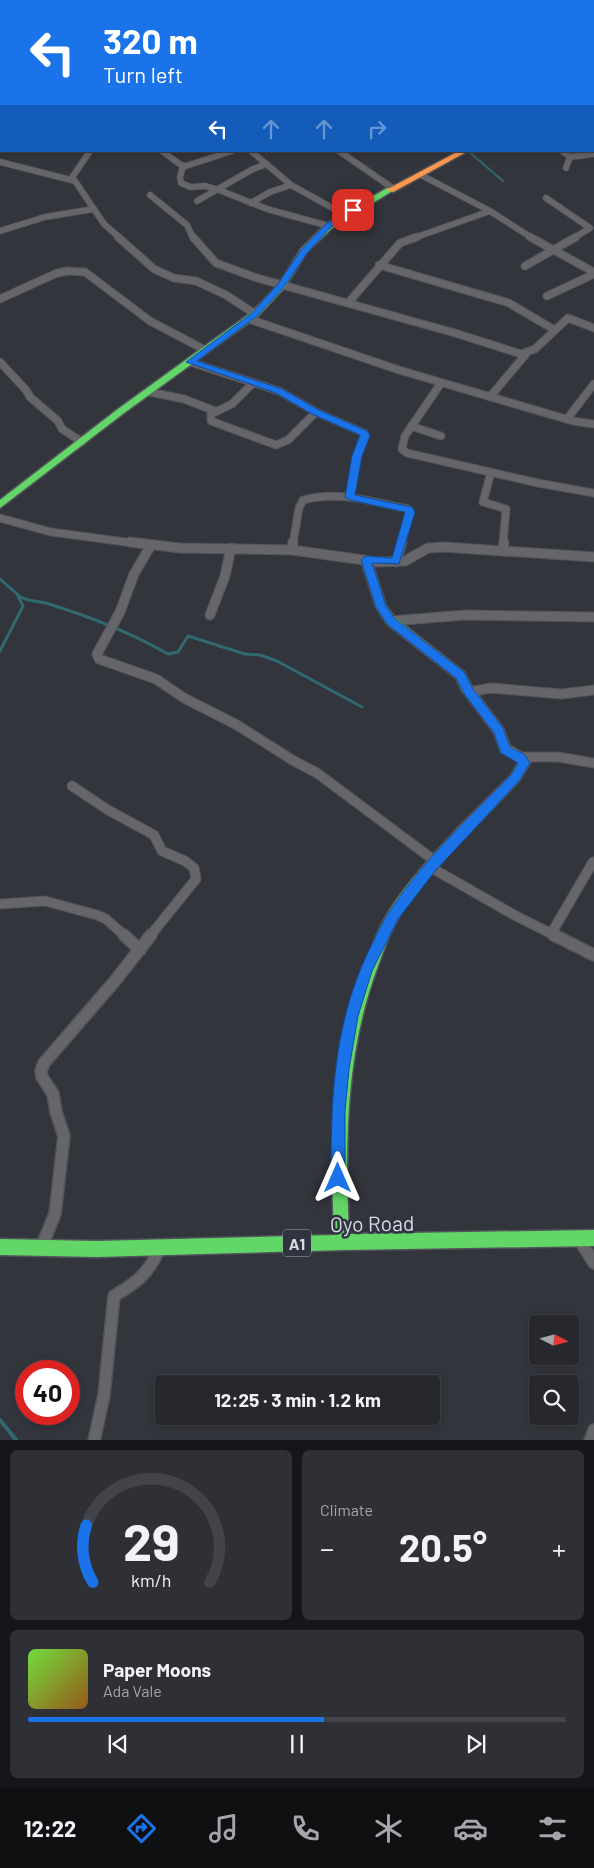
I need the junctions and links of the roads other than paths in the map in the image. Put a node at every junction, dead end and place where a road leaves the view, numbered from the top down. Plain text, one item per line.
1 (89, 152) edge
2 (163, 152) edge
3 (229, 152) edge
4 (252, 152) edge
5 (340, 152) edge
6 (463, 152) edge
7 (564, 152) edge
8 (594, 154) edge
9 (570, 156) junction
10 (0, 162) edge
11 (267, 164) junction
12 (183, 166) junction
13 (566, 168) dead end
14 (421, 175) junction
15 (71, 178) junction
16 (291, 184) junction
17 (394, 189) junction
18 (219, 190) junction
19 (150, 195) dead end
20 (546, 198) dead end
21 (197, 201) dead end
22 (251, 203) junction
23 (94, 209) junction
24 (490, 210) junction
25 (345, 215) junction
26 (329, 226) junction
27 (0, 231) edge
28 (554, 250) junction
29 (380, 265) junction
30 (525, 266) dead end
31 (593, 270) edge
32 (282, 286) junction
33 (547, 296) dead end
34 (0, 299) edge
35 (348, 303) junction
36 (252, 317) junction
37 (594, 328) edge
38 (553, 329) junction
39 (206, 350) junction
40 (526, 354) junction
41 (0, 362) edge
42 (190, 362) junction
43 (253, 383) junction
44 (441, 383) junction
45 (594, 384) edge
46 (149, 392) junction
47 (490, 397) junction
48 (215, 411) junction
49 (316, 412) junction
50 (566, 419) junction
51 (594, 424) edge
52 (411, 426) junction
53 (441, 436) dead end
54 (82, 442) junction
55 (491, 472) junction
56 (594, 493) edge
57 (350, 497) junction
58 (0, 505) edge
59 (0, 518) edge
60 (150, 545) junction
61 (231, 548) junction
62 (292, 550) junction
63 (503, 550) junction
64 (594, 557) edge
65 (366, 560) junction
66 (396, 562) junction
67 (210, 615) dead end
68 (594, 617) edge
69 (391, 621) junction
70 (594, 690) edge
71 (469, 692) junction
72 (520, 757) junction
73 (594, 763) edge
74 (72, 786) dead end
75 (593, 862) edge
76 (433, 864) junction
77 (0, 904) edge
78 (551, 934) junction
79 (140, 950) junction
80 (594, 955) edge
81 (579, 1238) junction
82 (594, 1238) edge
83 (342, 1242) junction
84 (0, 1247) edge
85 (160, 1247) junction
86 (41, 1249) junction
87 (594, 1263) edge
88 (594, 1430) edge
89 (94, 1440) edge
90 (590, 1440) edge

1 - 15 street
2 - 12 street
3 - 12 street
4 - 11 street
5 - 17 street
6 - 14 main road
7 - 9 street
8 - 9 street
9 - 13 street
10 - 15 street
11 - 16 street
11 - 18 street
12 - 18 street
14 - 17 main road
14 - 24 street
15 - 23 street
16 - 22 street
16 - 25 street
17 - 25 main road
18 - 21 street
18 - 22 street
19 - 32 street
20 - 28 street
22 - 26 street
23 - 27 street
23 - 36 street
24 - 28 street
24 - 29 street
25 - 26 main road
26 - 32 main road
28 - 30 street
28 - 31 street
29 - 35 street
29 - 38 street
31 - 33 street
32 - 35 street
32 - 36 main road
34 - 39 street
35 - 40 street
36 - 39 main road
36 - 44 street
37 - 38 street
38 - 40 street
39 - 42 main road
40 - 47 street
41 - 54 street
42 - 43 street
42 - 46 main road
43 - 48 street
43 - 49 street
44 - 47 street
44 - 52 street
45 - 50 street
46 - 48 street
46 - 54 main road
47 - 50 street
48 - 49 street
49 - 57 street
50 - 51 street
52 - 53 street
52 - 55 street
54 - 58 main road
55 - 56 street
55 - 63 street
57 - 62 street
57 - 66 street
59 - 60 street
60 - 61 street
60 - 76 street
61 - 62 street
61 - 67 street
62 - 65 street
63 - 64 street
63 - 66 street
65 - 66 street
65 - 69 main road
68 - 69 street
69 - 71 main road
70 - 71 street
71 - 72 main road
72 - 73 street
72 - 76 main road
74 - 79 street
75 - 78 street
76 - 78 street
76 - 83 main road
77 - 79 street
78 - 80 street
79 - 86 street
81 - 82 main road, Oyo Road / A1
81 - 83 main road, Oyo Road / A1
81 - 87 street
83 - 85 main road, Oyo Road / A1
84 - 86 main road, Oyo Road / A1
85 - 86 main road, Oyo Road / A1
85 - 89 street
88 - 90 street

